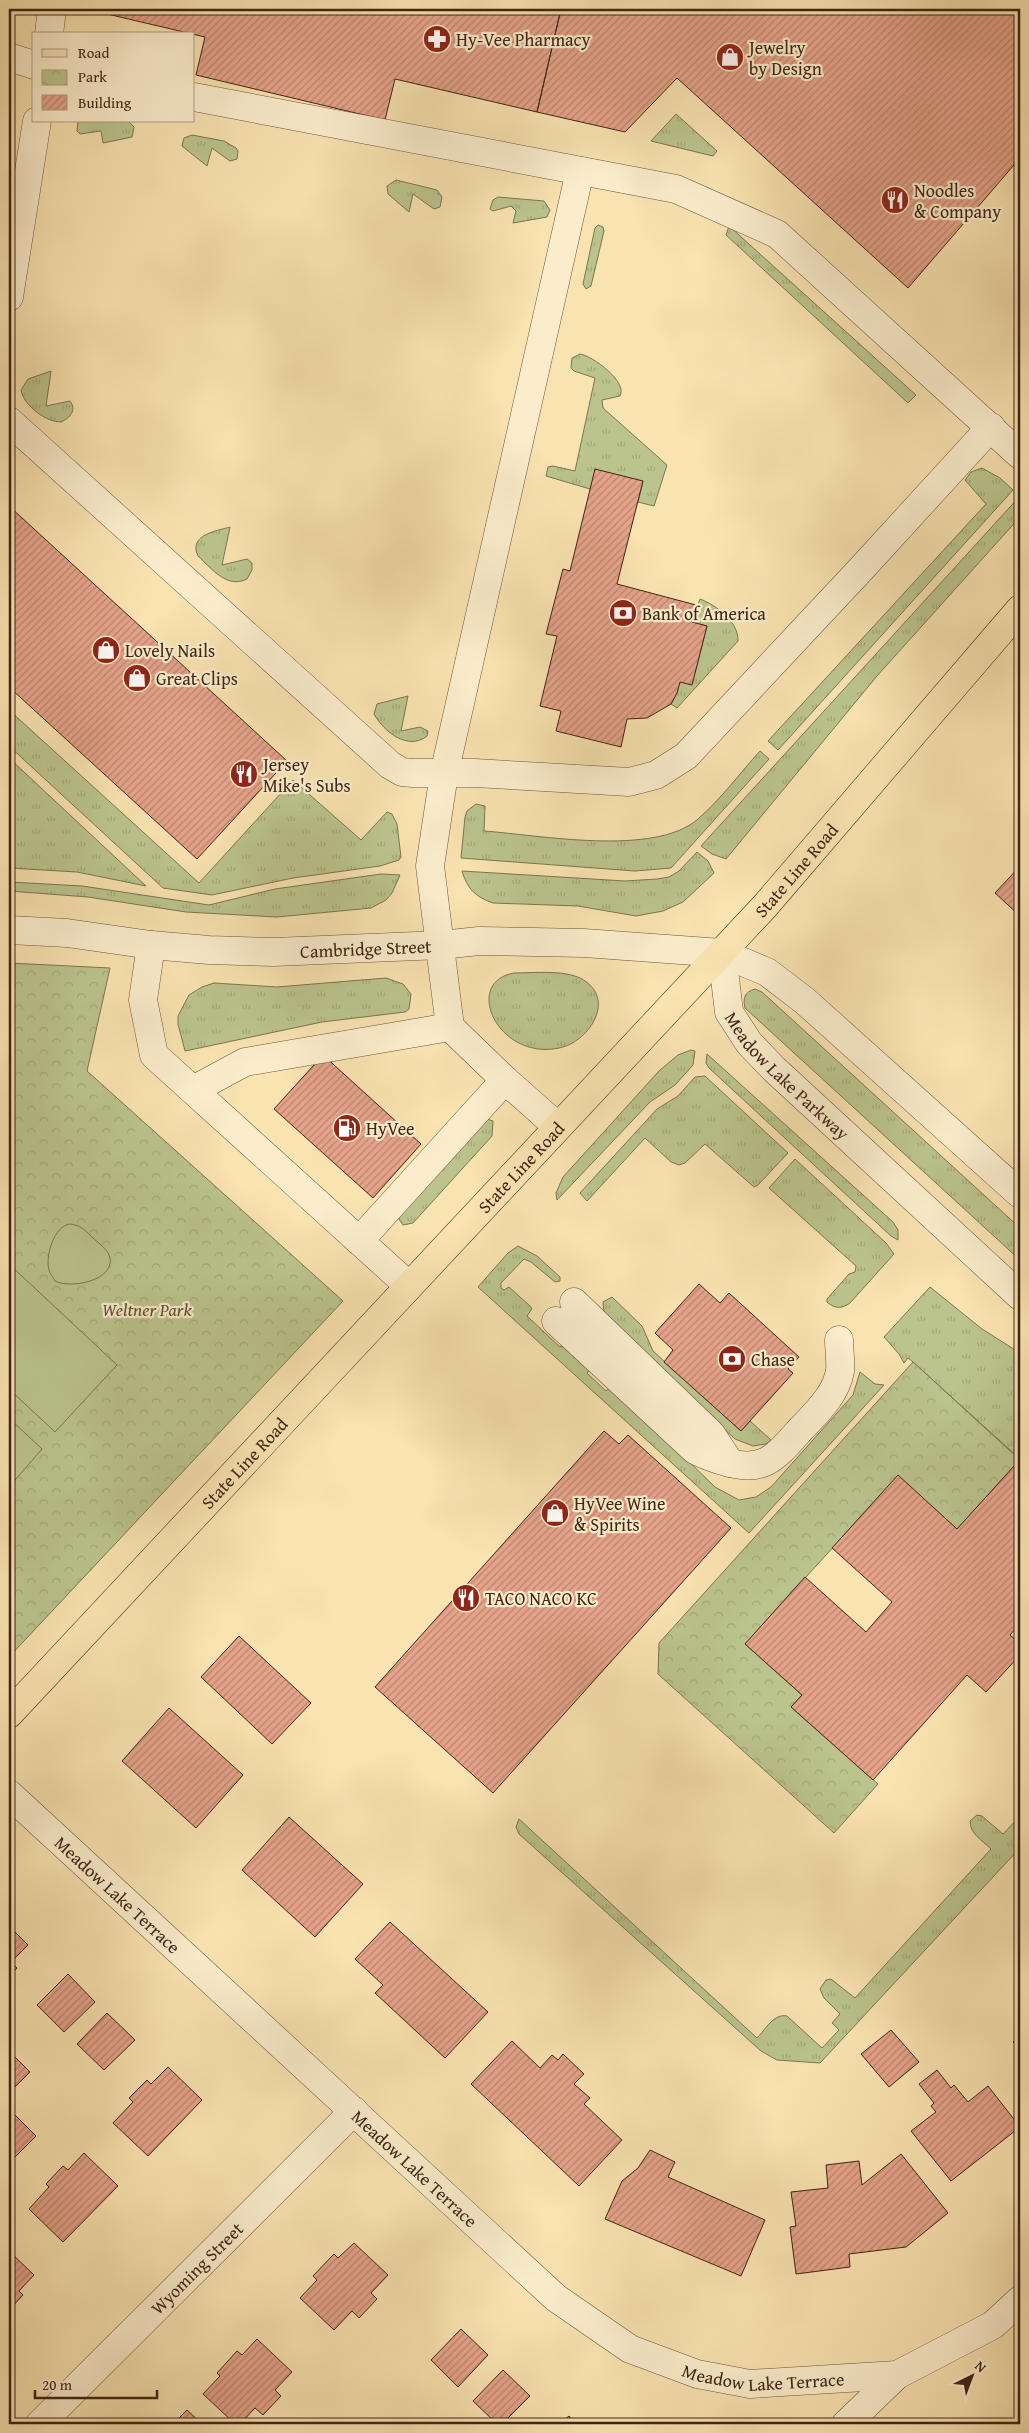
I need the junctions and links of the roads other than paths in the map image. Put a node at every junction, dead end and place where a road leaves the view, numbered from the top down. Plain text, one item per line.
1 (52, 9) edge
2 (49, 32) edge
3 (9, 57) edge
4 (32, 64) edge
5 (195, 97) edge
6 (37, 122) edge
7 (580, 172) junction
8 (9, 297) edge
9 (9, 421) edge
10 (991, 427) junction
11 (1020, 455) edge
12 (1020, 609) edge
13 (444, 774) junction
14 (9, 930) edge
15 (151, 945) junction
16 (441, 945) junction
17 (722, 953) junction
18 (450, 1027) junction
19 (505, 1080) junction
20 (193, 1090) junction
21 (557, 1126) junction
22 (1020, 1194) edge
23 (360, 1241) junction
24 (408, 1285) junction
25 (1020, 1296) edge
26 (574, 1302) dead end
27 (556, 1322) dead end
28 (839, 1340) dead end
29 (730, 1463) junction
30 (9, 1714) edge
31 (9, 1794) edge
32 (354, 2111) junction
33 (1020, 2300) edge
34 (1020, 2323) edge
35 (993, 2325) junction
36 (897, 2375) junction
37 (40, 2424) edge
38 (846, 2424) edge

1 - 2 street
3 - 4 street
5 - 7 street
6 - 8 street
7 - 10 street
7 - 13 street
9 - 13 street
10 - 11 street
10 - 13 street
12 - 17 main road, State Line Road
13 - 16 street
14 - 15 street, Cambridge Street
15 - 16 street, Cambridge Street
15 - 20 street
16 - 17 street, Cambridge Street
16 - 18 street
17 - 21 main road, State Line Road
17 - 22 street
17 - 25 street, Meadow Lake Parkway
18 - 19 street
18 - 20 street
19 - 21 street
19 - 23 street
20 - 23 street
21 - 24 main road, State Line Road
23 - 24 street
24 - 30 main road, State Line Road
26 - 29 street
27 - 29 street
28 - 29 street
31 - 32 street, Meadow Lake Terrace
32 - 36 street, Meadow Lake Terrace
32 - 37 street, Wyoming Street
33 - 35 street
34 - 35 street
35 - 36 street
36 - 38 street

